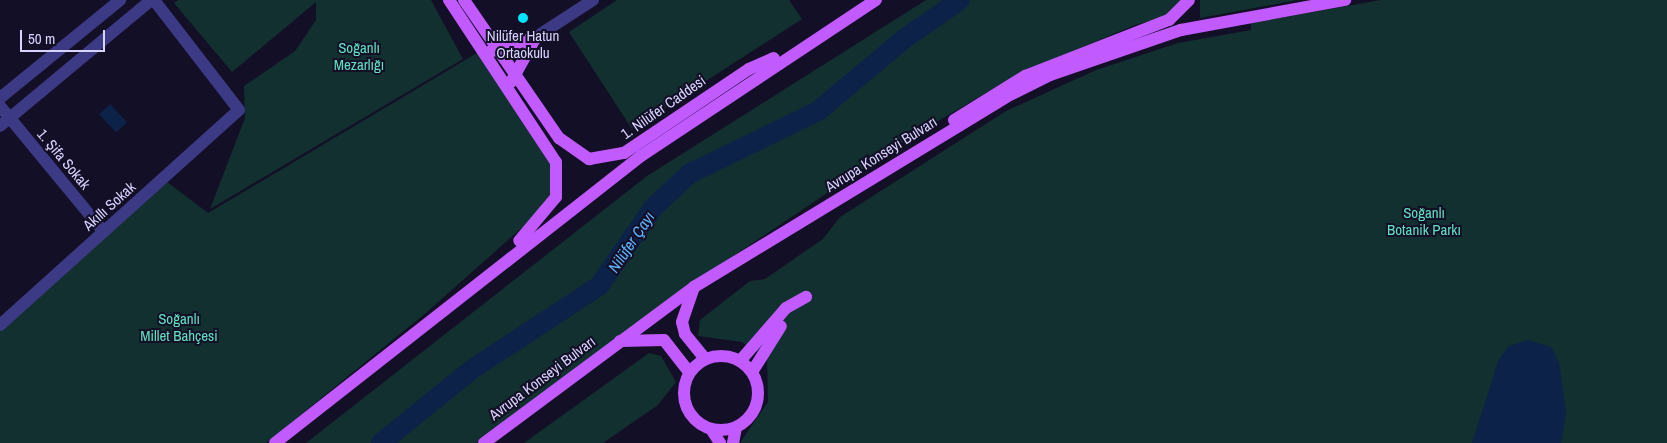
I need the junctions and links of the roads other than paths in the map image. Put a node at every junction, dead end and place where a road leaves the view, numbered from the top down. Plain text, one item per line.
1 (120, 0) edge
2 (153, 0) edge
3 (449, 0) edge
4 (464, 0) edge
5 (593, 0) edge
6 (876, 0) edge
7 (1189, 0) edge
8 (1345, 0) edge
9 (536, 37) junction
10 (802, 46) junction
11 (490, 51) junction
12 (511, 83) junction
13 (0, 98) edge
14 (0, 106) edge
15 (5, 122) edge
16 (909, 157) junction
17 (104, 232) junction
18 (694, 286) junction
19 (456, 297) junction
20 (0, 325) edge
21 (618, 341) junction
22 (705, 359) junction
23 (740, 361) junction
24 (689, 372) junction
25 (752, 372) junction
26 (736, 427) junction
27 (711, 429) junction
28 (275, 443) edge
29 (484, 443) edge
30 (720, 443) edge
31 (733, 443) edge

1 - 13 street
2 - 15 street
2 - 17 street, Akıllı Sokak
3 - 11 main road, 1. Nilüfer Caddesi
4 - 11 main road, 1. Nilüfer Caddesi
5 - 9 street
6 - 10 main road
7 - 16 main road
8 - 16 main road, Avrupa Konseyi Bulvarı
9 - 11 main road
9 - 12 main road
10 - 12 main road, 1. Nilüfer Caddesi
10 - 19 main road
11 - 12 main road, 1. Nilüfer Caddesi
12 - 19 main road, 1. Nilüfer Caddesi
14 - 15 street, 1. Şifa Sokak
15 - 17 street, 1. Şifa Sokak
16 - 18 main road, Avrupa Konseyi Bulvarı
17 - 20 street, Akıllı Sokak
18 - 21 main road, Avrupa Konseyi Bulvarı
18 - 22 main road
19 - 28 main road
21 - 24 main road
21 - 29 main road, Avrupa Konseyi Bulvarı
22 - 23 main road
22 - 24 main road
23 - 25 main road
23 - 25 main road
24 - 27 main road
25 - 26 main road
26 - 27 main road
26 - 31 main road
27 - 30 main road

